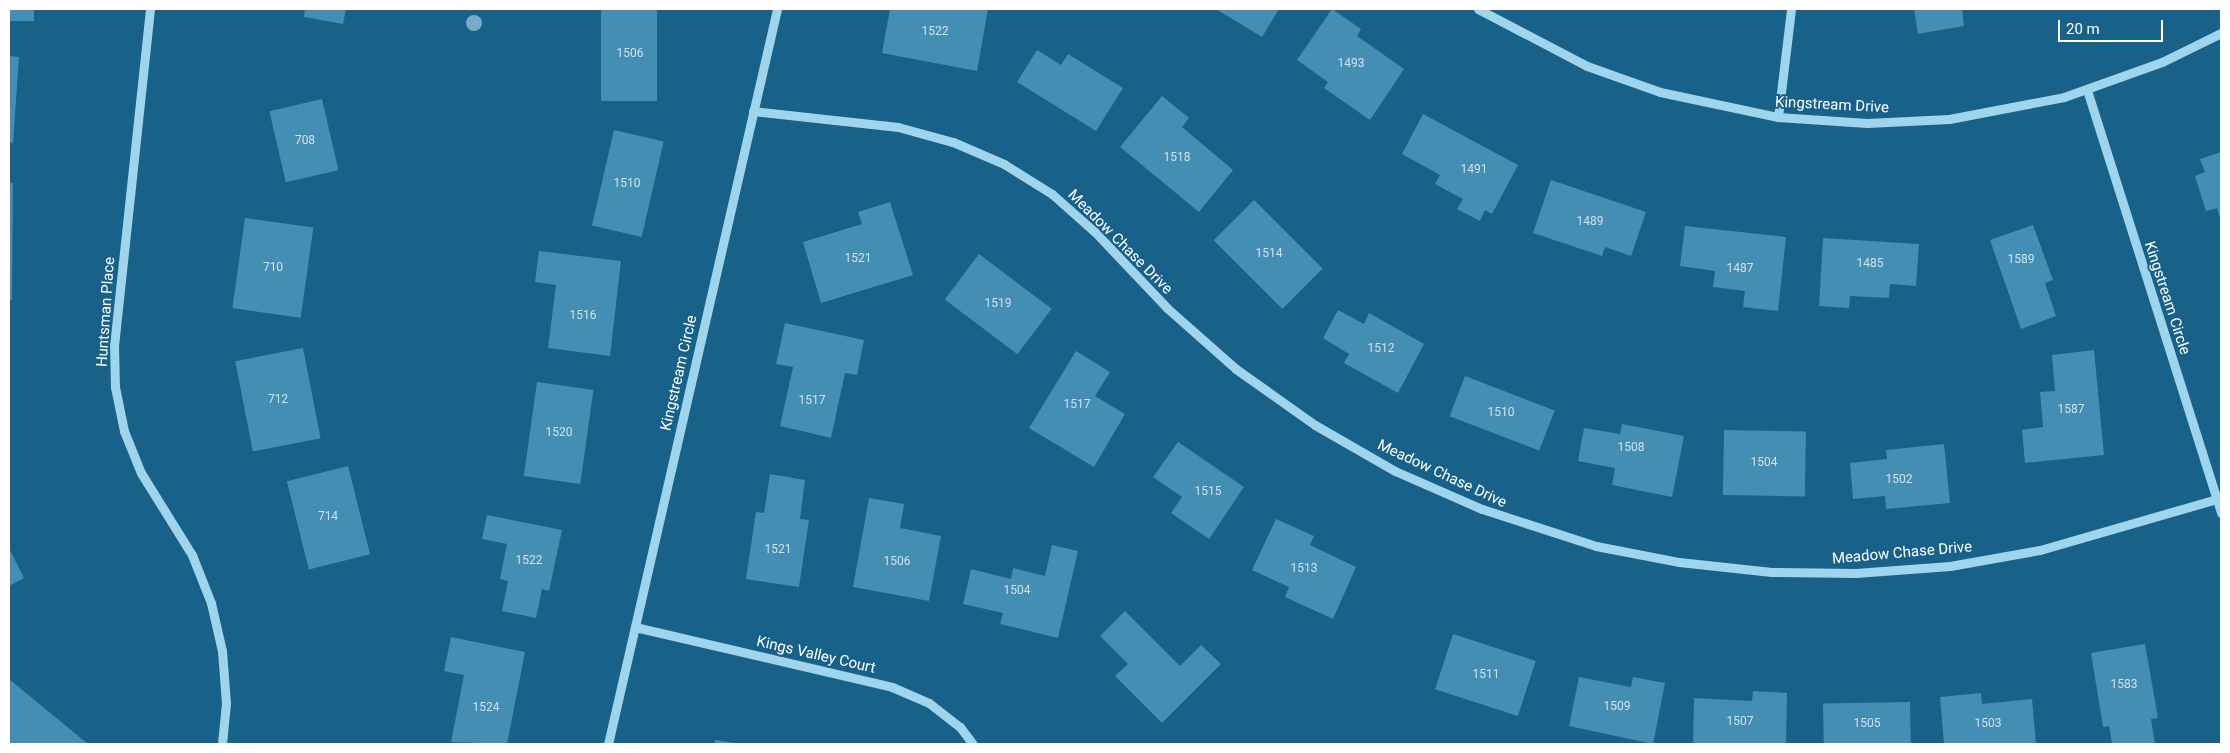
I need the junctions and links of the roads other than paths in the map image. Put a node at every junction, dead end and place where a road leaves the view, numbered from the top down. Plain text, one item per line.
1 (150, 9) edge
2 (777, 9) edge
3 (1478, 9) edge
4 (1791, 9) edge
5 (2221, 33) edge
6 (2087, 90) junction
7 (753, 111) junction
8 (1778, 117) junction
9 (2217, 499) junction
10 (2221, 513) edge
11 (635, 628) junction
12 (222, 744) edge
13 (608, 744) edge
14 (973, 744) edge

1 - 12 street, Huntsman Place
2 - 7 street, Kingstream Circle
3 - 8 street, Kingstream Drive
4 - 8 street
5 - 6 street, Kingstream Drive
6 - 8 street, Kingstream Drive
6 - 9 street, Kingstream Circle
7 - 9 street, Meadow Chase Drive
7 - 11 street, Kingstream Circle
9 - 10 street, Kingstream Circle
11 - 13 street, Kingstream Circle
11 - 14 street, Kings Valley Court

